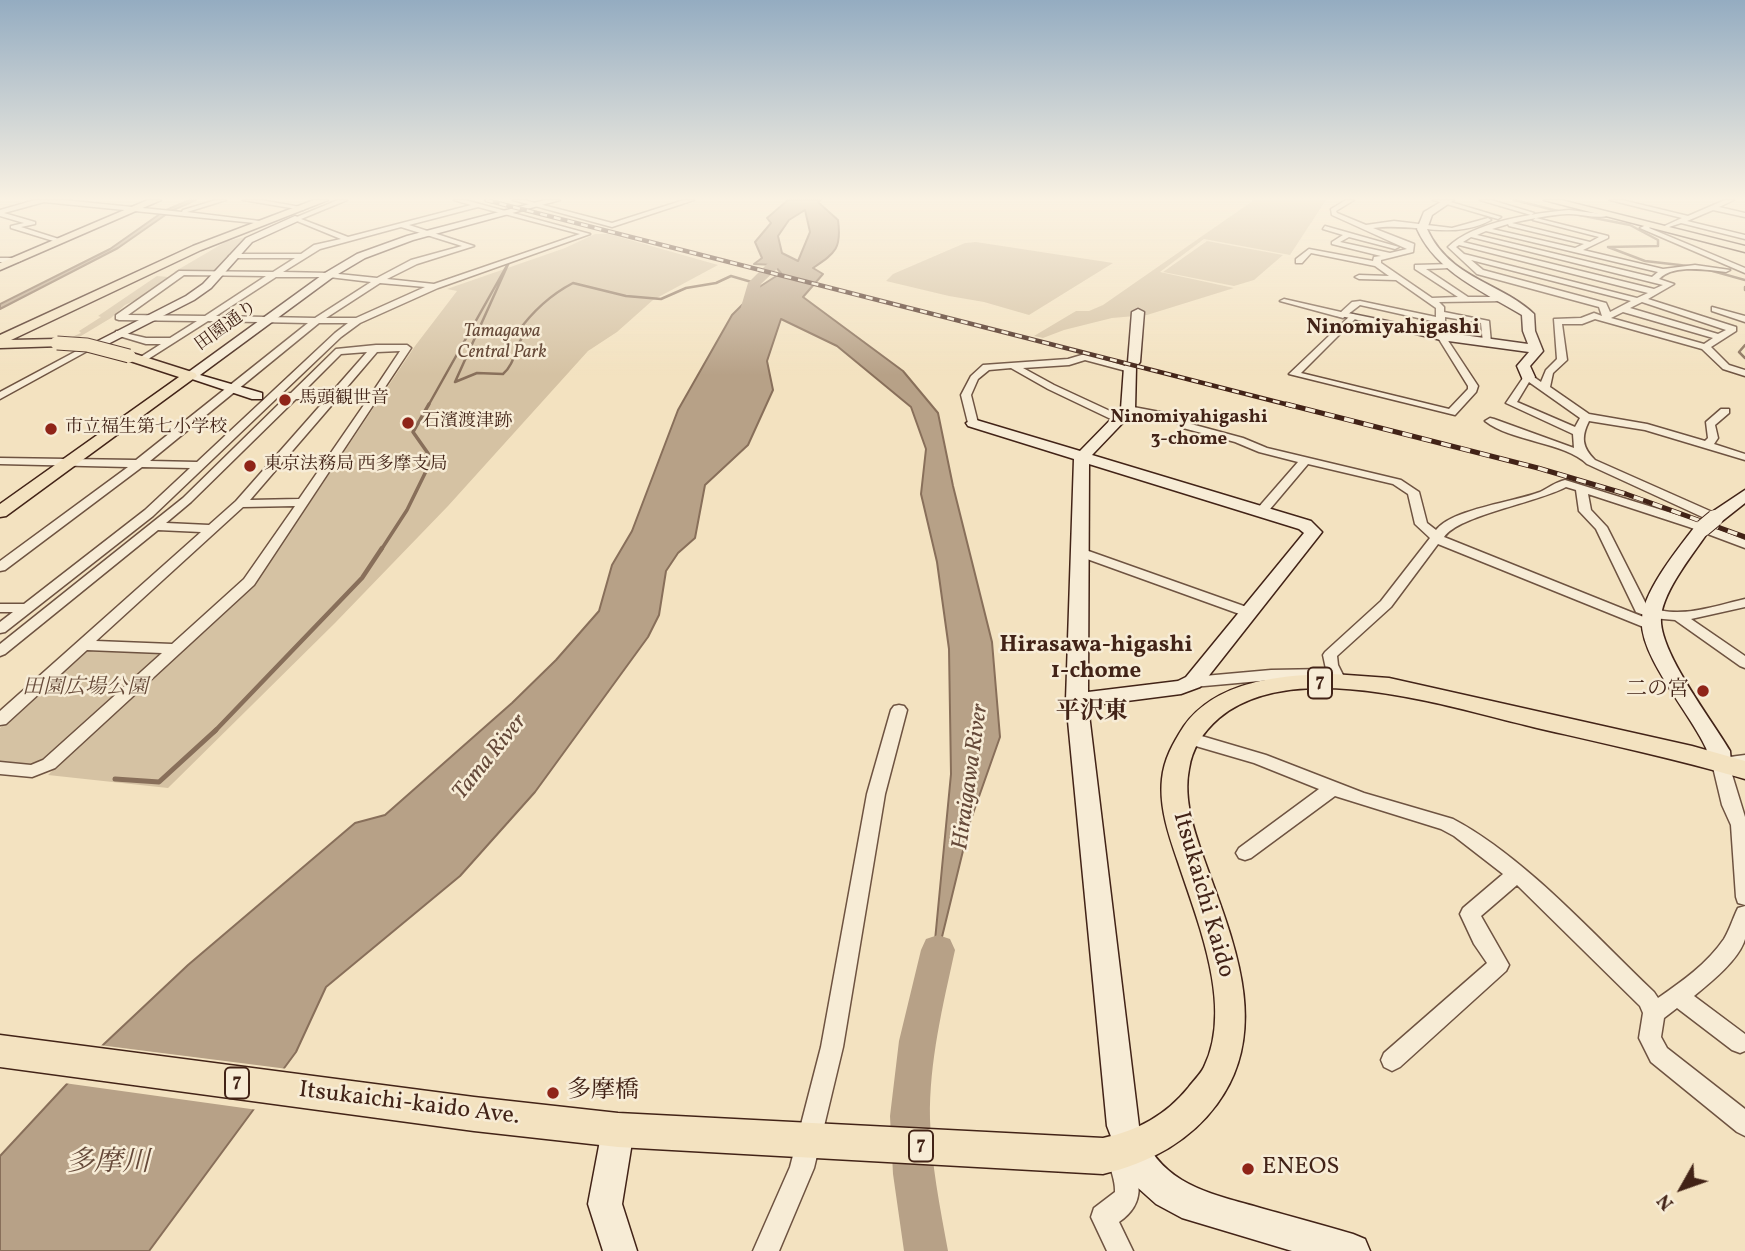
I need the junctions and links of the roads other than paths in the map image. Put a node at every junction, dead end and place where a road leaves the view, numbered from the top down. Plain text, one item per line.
1 (22, 258) edge
2 (175, 258) edge
3 (231, 258) edge
4 (297, 258) edge
5 (359, 258) edge
6 (427, 258) edge
7 (516, 258) edge
8 (1302, 258) edge
9 (1348, 258) edge
10 (1379, 258) edge
11 (1442, 258) edge
12 (1464, 258) edge
13 (1474, 258) edge
14 (1520, 258) edge
15 (1557, 258) edge
16 (1566, 258) edge
17 (1611, 258) edge
18 (1715, 258) edge
19 (0, 260) edge
20 (18, 260) junction
21 (1299, 261) dead end
22 (1377, 264) junction
23 (1543, 264) junction
24 (1449, 266) junction
25 (0, 267) edge
26 (1743, 270) edge
27 (1526, 271) junction
28 (1663, 271) junction
29 (217, 274) junction
30 (273, 275) junction
31 (329, 275) junction
32 (1359, 277) dead end
33 (1396, 278) junction
34 (379, 280) junction
35 (1654, 280) junction
36 (1418, 283) dead end
37 (1429, 283) dead end
38 (1441, 283) junction
39 (1405, 284) junction
40 (435, 286) junction
41 (1656, 292) junction
42 (1504, 299) junction
43 (1430, 300) junction
44 (1467, 300) junction
45 (1640, 300) junction
46 (1284, 301) dead end
47 (344, 302) junction
48 (358, 304) dead end
49 (371, 305) dead end
50 (1603, 305) junction
51 (385, 306) junction
52 (1622, 309) junction
53 (1138, 312) dead end
54 (1691, 314) junction
55 (1348, 316) junction
56 (1441, 317) junction
57 (1606, 317) junction
58 (151, 318) junction
59 (206, 318) junction
60 (1745, 318) edge
61 (268, 319) junction
62 (317, 320) junction
63 (357, 321) junction
64 (1732, 331) junction
65 (119, 333) junction
66 (1745, 334) edge
67 (1441, 336) junction
68 (1721, 338) junction
69 (171, 341) junction
70 (0, 342) edge
71 (1487, 342) junction
72 (100, 343) dead end
73 (1705, 347) junction
74 (376, 348) junction
75 (87, 349) dead end
76 (1536, 349) junction
77 (136, 358) junction
78 (1013, 365) junction
79 (1130, 369) junction
80 (1745, 373) edge
81 (190, 376) junction
82 (1528, 377) junction
83 (231, 388) junction
84 (1544, 390) junction
85 (0, 396) edge
86 (373, 397) junction
87 (267, 398) junction
88 (332, 398) junction
89 (290, 399) junction
90 (1725, 411) dead end
91 (1124, 414) junction
92 (1586, 417) junction
93 (1490, 421) dead end
94 (973, 423) joint
95 (1577, 432) junction
96 (1707, 445) junction
97 (1583, 454) junction
98 (1082, 457) junction
99 (1745, 457) edge
100 (1305, 460) junction
101 (0, 461) edge
102 (68, 463) junction
103 (140, 463) junction
104 (201, 465) junction
105 (1581, 487) junction
106 (1745, 495) edge
107 (303, 502) junction
108 (240, 504) junction
109 (0, 512) edge
110 (1261, 512) junction
111 (1709, 523) junction
112 (156, 526) junction
113 (212, 529) junction
114 (1438, 539) junction
115 (1745, 544) edge
116 (1080, 552) junction
117 (0, 568) edge
118 (1745, 603) edge
119 (0, 608) edge
120 (27, 608) junction
121 (1250, 613) junction
122 (1678, 616) junction
123 (1651, 620) junction
124 (0, 629) edge
125 (83, 645) junction
126 (176, 649) junction
127 (0, 651) edge
128 (1745, 663) edge
129 (1337, 678) junction
130 (1194, 682) junction
131 (1077, 700) junction
132 (898, 710) dead end
133 (0, 720) edge
134 (1188, 738) junction
135 (1745, 761) edge
136 (1720, 763) junction
137 (1745, 770) edge
138 (3, 771) edge
139 (1332, 789) junction
140 (1245, 853) dead end
141 (1521, 877) junction
142 (1745, 897) edge
143 (1745, 914) edge
144 (1677, 996) junction
145 (1654, 1013) junction
146 (1740, 1042) dead end
147 (0, 1051) edge
148 (1391, 1060) dead end
149 (1745, 1124) edge
150 (618, 1130) junction
151 (814, 1141) junction
152 (1124, 1152) junction
153 (1296, 1242) edge
154 (620, 1251) edge
155 (766, 1251) edge
156 (1120, 1251) edge
157 (1353, 1251) edge

1 - 20 main road
2 - 70 main road
3 - 29 street
4 - 30 street
5 - 31 street, 田園通り
6 - 34 street
7 - 40 street
8 - 21 street
9 - 22 street
10 - 22 street
11 - 24 street
12 - 50 street
13 - 27 street
14 - 23 street
15 - 23 street
16 - 35 street
17 - 28 street
18 - 26 street
19 - 20 street
20 - 25 main road
22 - 33 street
23 - 27 street
23 - 41 street
24 - 38 street
24 - 42 street
26 - 28 street
27 - 45 street
28 - 35 street
29 - 30 street
29 - 58 street
29 - 58 street
30 - 31 street
30 - 59 street
31 - 34 street
31 - 61 street, 田園通り
32 - 33 street
33 - 39 street
34 - 40 street
34 - 47 street
35 - 41 street
36 - 39 street
37 - 38 street
38 - 44 street
39 - 43 street
40 - 51 street
41 - 45 street
42 - 44 street
42 - 76 street
43 - 44 street
43 - 56 street
45 - 52 street
45 - 54 street
46 - 55 street
47 - 48 street
47 - 62 street
49 - 51 street
50 - 52 street
50 - 57 street
51 - 63 street
52 - 57 street
52 - 68 street
53 - 79 street
54 - 60 street
54 - 64 street
55 - 56 street
55 - 67 street
55 - 67 street
56 - 67 street
56 - 71 street
57 - 73 street
57 - 84 street
58 - 59 street
58 - 65 street
59 - 61 street
59 - 69 street
61 - 62 street
61 - 81 street, 田園通り
62 - 63 street
62 - 83 street
63 - 87 street
64 - 66 street
64 - 68 street
65 - 69 street
65 - 72 street
67 - 71 street
68 - 73 street
69 - 77 street
70 - 77 main road, bridge
71 - 76 street
73 - 80 street
74 - 86 street
74 - 88 street
74 - 89 street
75 - 85 street
76 - 82 street
77 - 81 main road
78 - 79 street
78 - 91 street
78 - 94 street
79 - 91 street
81 - 83 street
81 - 102 main road
82 - 84 street
82 - 95 street
83 - 87 street
83 - 103 street
84 - 92 street
86 - 88 street
86 - 107 street
87 - 89 street
87 - 104 street
88 - 89 street
88 - 108 street
89 - 112 street
90 - 96 street
91 - 98 street
91 - 100 street
92 - 95 street
92 - 96 street
93 - 97 street
94 - 98 street
95 - 97 street
96 - 99 street
97 - 111 street
98 - 110 street
98 - 116 street
100 - 110 street
100 - 114 street
101 - 102 street
102 - 103 street
102 - 109 main road
103 - 104 street
103 - 117 street
104 - 120 street
105 - 111 street
105 - 114 street
105 - 123 street
106 - 111 street
107 - 108 street
107 - 126 street
108 - 113 street
110 - 121 street
111 - 115 street
111 - 123 street
112 - 113 street
112 - 127 street
113 - 125 street
114 - 123 street
114 - 129 street
116 - 121 street
116 - 131 street
118 - 122 street
119 - 120 street
120 - 124 street
121 - 130 street
122 - 123 street
122 - 128 street
123 - 136 street
125 - 126 street
125 - 133 street
126 - 138 street
129 - 130 street
129 - 134 main road, Itsukaichi Kaido / 7
129 - 136 main road, Itsukaichi Kaido / 7
130 - 131 street
131 - 152 street
132 - 151 street
134 - 139 street
134 - 152 main road, Itsukaichi Kaido / 7
135 - 136 street
136 - 137 main road, Itsukaichi Kaido / 7
136 - 142 street
139 - 140 street
139 - 141 street
141 - 145 street
141 - 148 street
143 - 144 street
144 - 145 street
144 - 146 street
145 - 149 street
147 - 150 main road, Itsukaichi-kaido Ave. / 7
150 - 151 main road, Itsukaichi-kaido Ave. / 7
150 - 154 street
151 - 152 main road, Itsukaichi Kaido / 7
151 - 155 street
152 - 153 street
152 - 156 street
153 - 157 street

